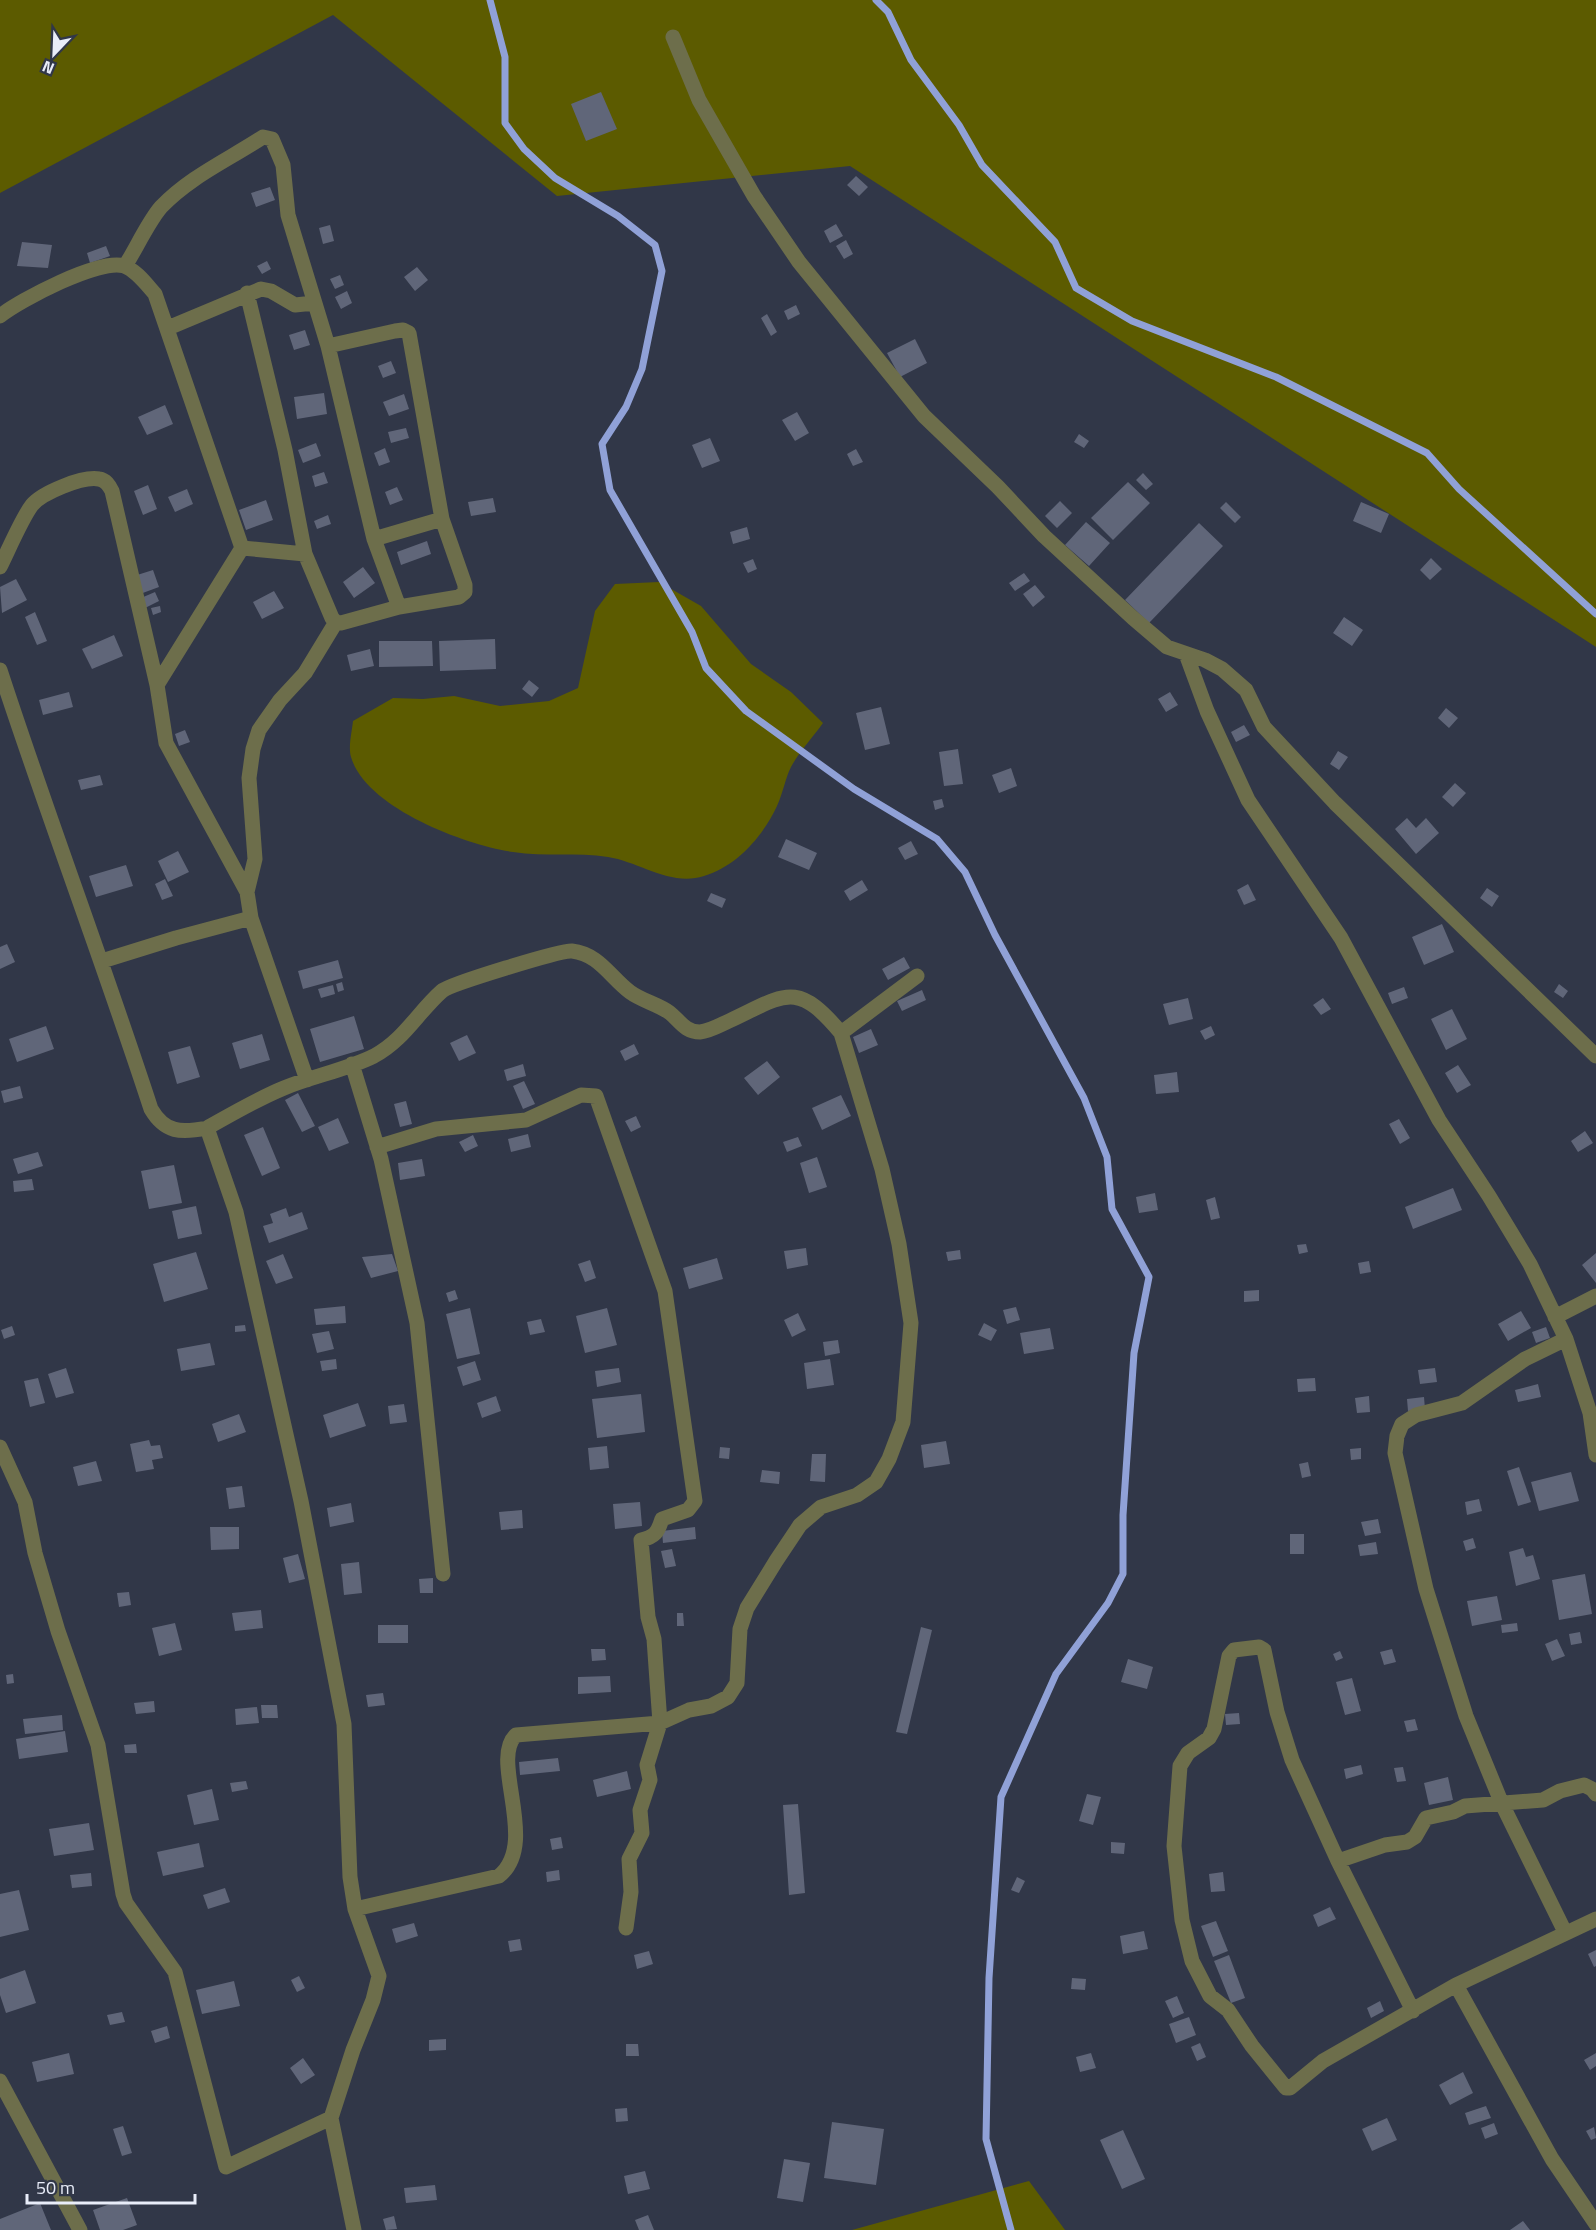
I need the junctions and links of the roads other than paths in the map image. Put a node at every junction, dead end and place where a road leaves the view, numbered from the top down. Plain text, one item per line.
1 (673, 37) dead end
2 (124, 266) junction
3 (247, 293) junction
4 (314, 303) junction
5 (0, 316) edge
6 (168, 328) junction
7 (328, 346) junction
8 (442, 519) junction
9 (374, 539) junction
10 (242, 548) junction
11 (305, 554) junction
12 (0, 567) edge
13 (399, 607) junction
14 (336, 622) junction
15 (1186, 654) junction
16 (0, 670) edge
17 (158, 685) junction
18 (247, 892) junction
19 (250, 918) junction
20 (102, 961) junction
21 (916, 976) dead end
22 (841, 1033) junction
23 (1596, 1056) edge
24 (352, 1064) junction
25 (307, 1080) junction
26 (207, 1128) junction
27 (377, 1147) junction
28 (1596, 1296) edge
29 (1555, 1317) junction
30 (1566, 1339) junction
31 (0, 1447) edge
32 (1596, 1455) edge
33 (443, 1574) dead end
34 (660, 1723) junction
35 (1596, 1794) edge
36 (1502, 1804) junction
37 (1338, 1861) junction
38 (355, 1909) junction
39 (1596, 1919) edge
40 (626, 1928) dead end
41 (1564, 1932) junction
42 (1456, 1985) junction
43 (1413, 2011) junction
44 (0, 2081) edge
45 (331, 2118) junction
46 (1591, 2225) edge
47 (80, 2230) edge
48 (354, 2230) edge

1 - 15 street
2 - 4 street
2 - 5 street
2 - 6 street
3 - 4 street
3 - 6 street
3 - 11 street
4 - 7 street
6 - 10 street
7 - 8 street
7 - 9 street
8 - 9 street
8 - 13 street
9 - 13 street
10 - 11 street
10 - 17 street
11 - 14 street
12 - 17 street
13 - 14 street
14 - 18 street
15 - 23 street
15 - 29 street
16 - 20 street
17 - 18 street
18 - 19 street
19 - 20 street
19 - 25 street
20 - 26 street
21 - 22 street
22 - 24 street
22 - 34 street
24 - 25 street
24 - 27 street
25 - 26 street
26 - 38 street
27 - 33 street
27 - 34 street
28 - 29 street
29 - 30 street
30 - 32 street
30 - 36 street
31 - 45 street
34 - 38 street
34 - 40 street
35 - 36 street
36 - 37 street
36 - 41 street
37 - 43 street
37 - 43 street
38 - 45 street
39 - 41 street
41 - 42 street
42 - 43 street
42 - 46 street
44 - 47 street
45 - 48 street

